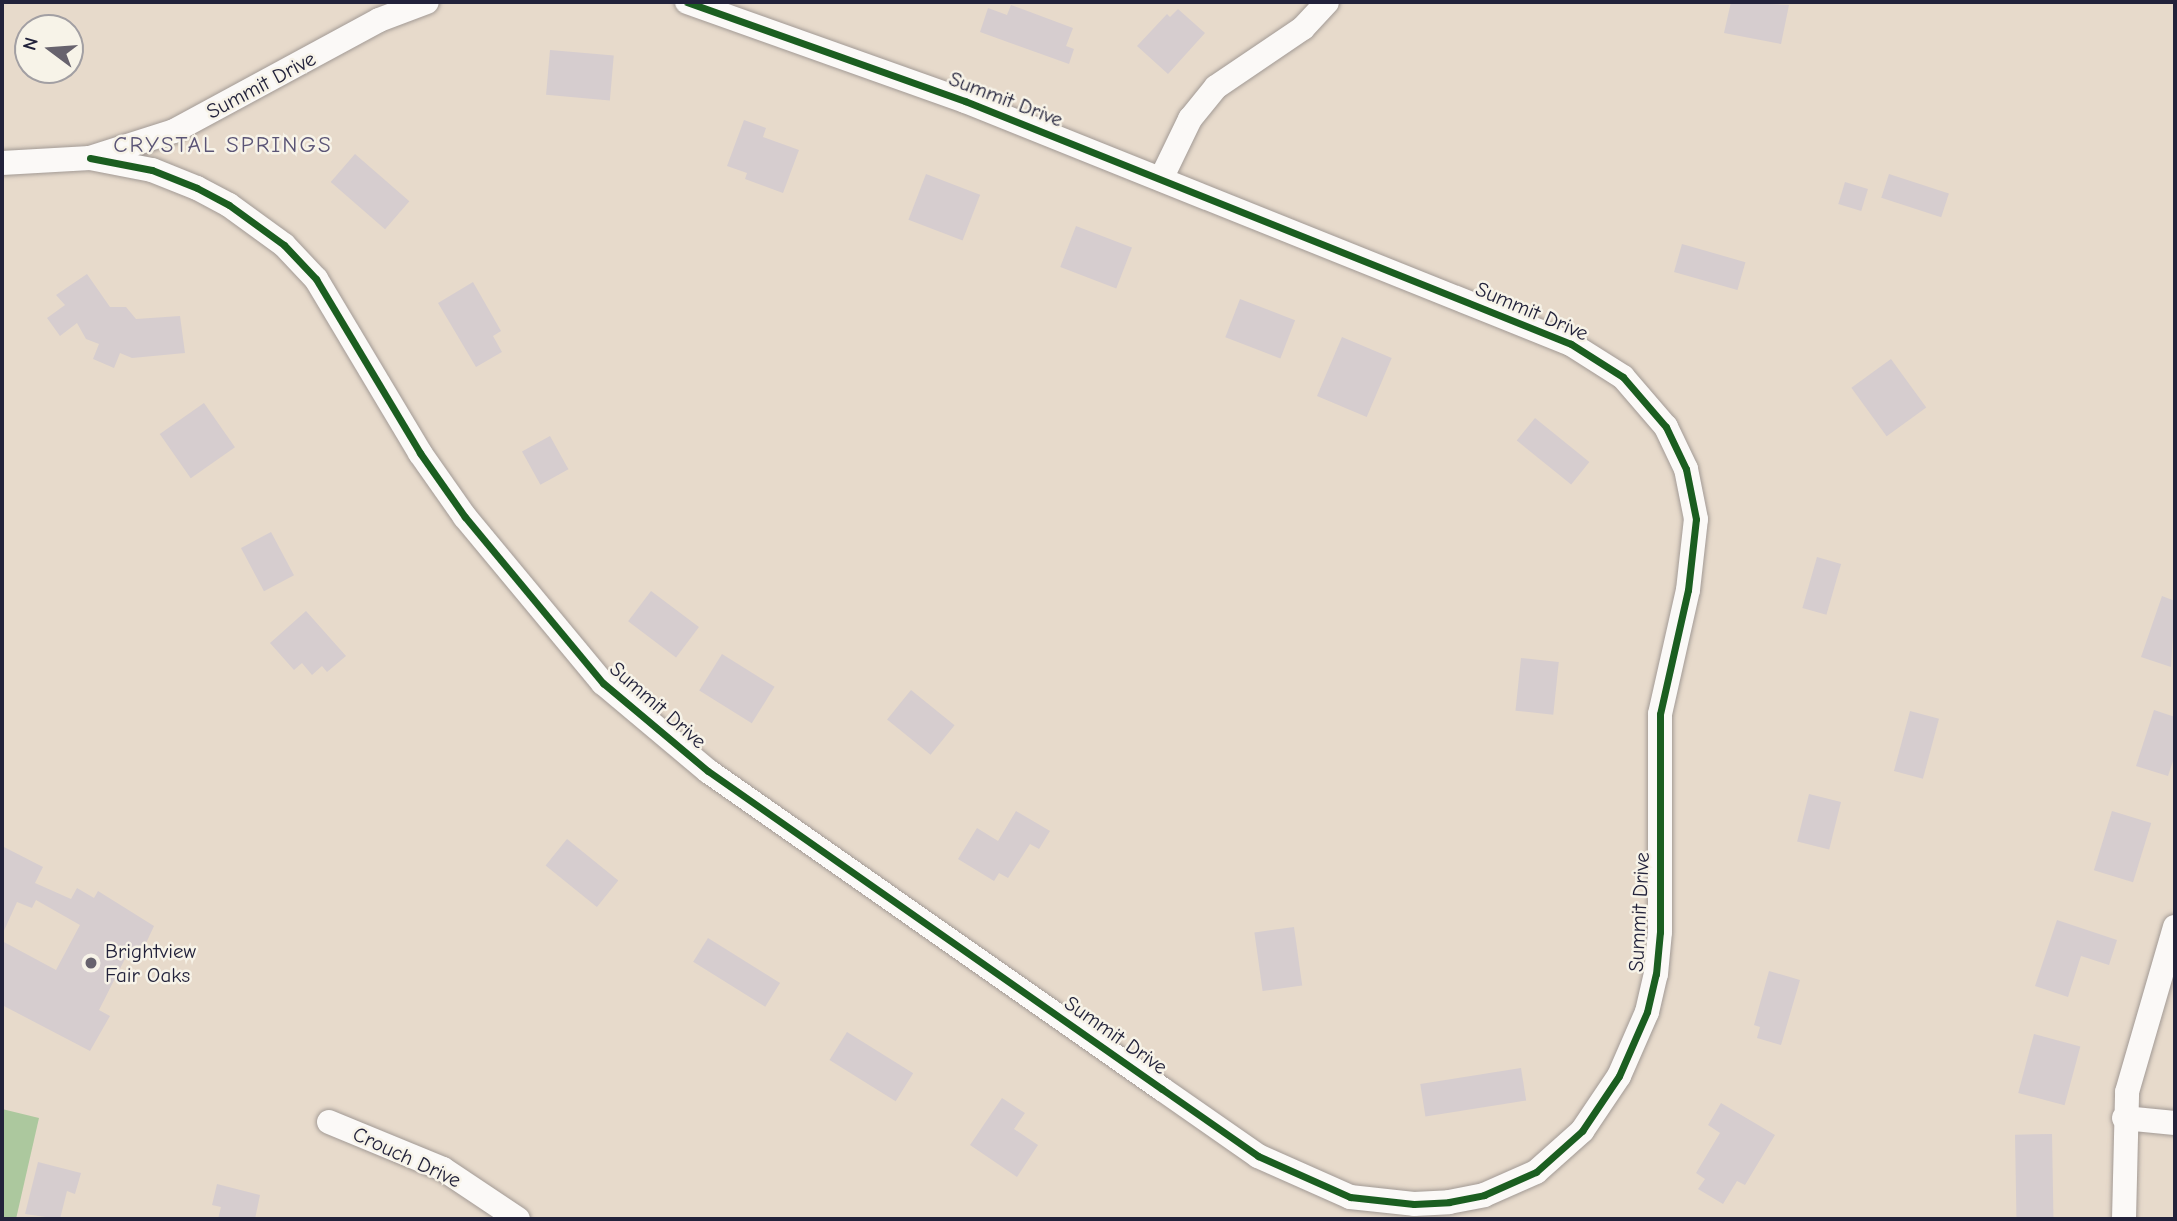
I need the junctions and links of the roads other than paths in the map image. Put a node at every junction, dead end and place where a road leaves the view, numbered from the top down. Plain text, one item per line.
1 (427, 2) edge
2 (687, 2) edge
3 (1327, 2) edge
4 (90, 158) junction
5 (2, 163) edge
6 (1161, 179) junction
7 (2175, 927) edge
8 (2124, 1118) junction
9 (329, 1122) dead end
10 (2175, 1124) edge
11 (519, 1219) edge
12 (2124, 1219) edge

1 - 4 street, Summit Drive
2 - 6 street, Summit Drive
3 - 6 street
4 - 5 street, Summit Drive
4 - 6 street, Summit Drive
7 - 8 street
8 - 10 street
8 - 12 street
9 - 11 street, Crouch Drive

